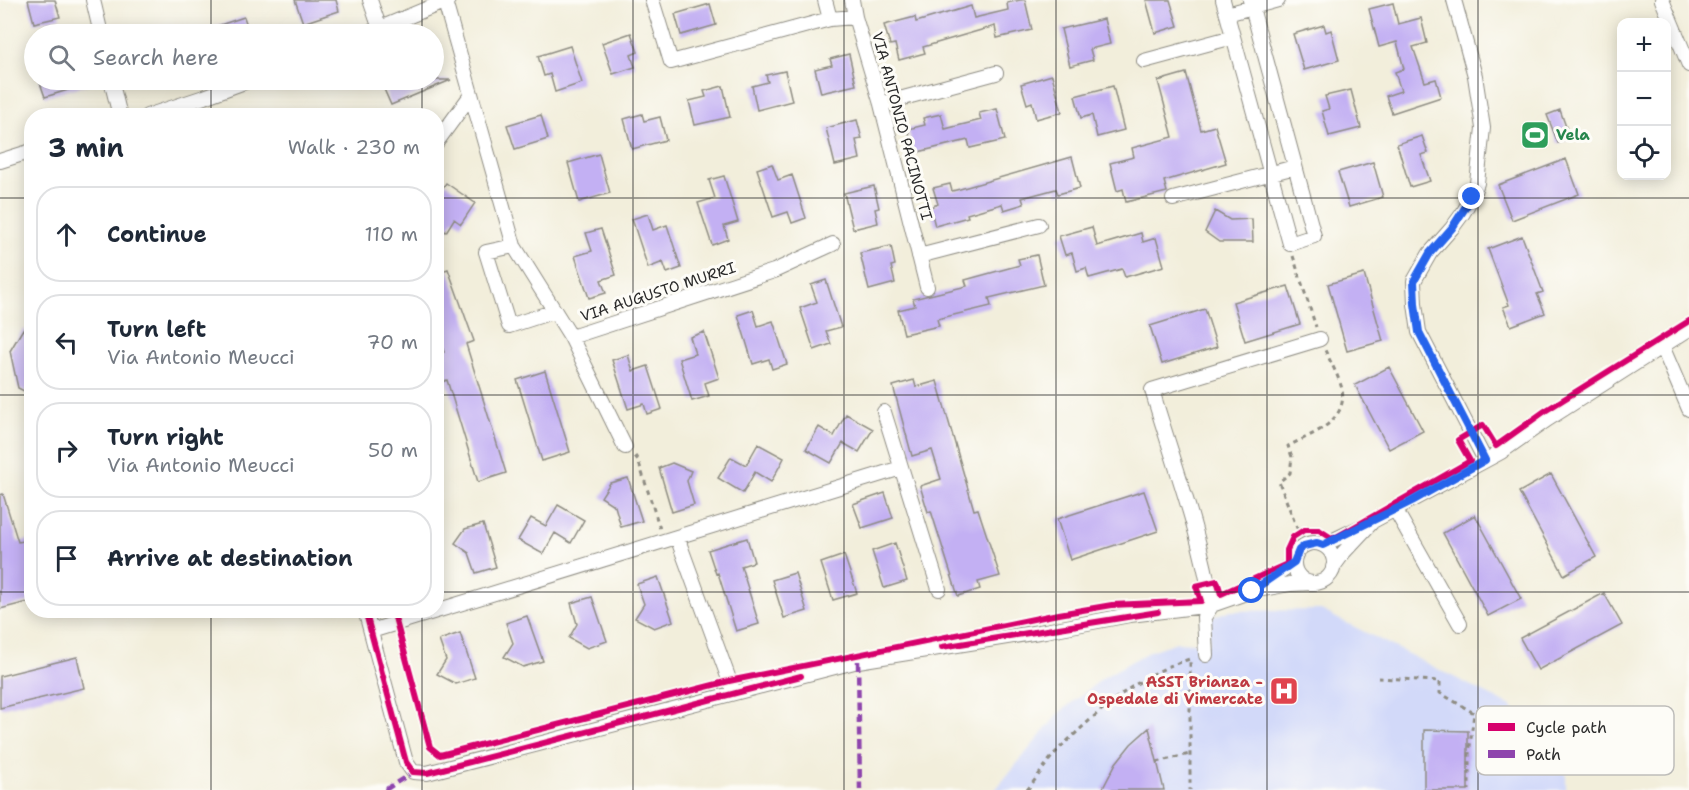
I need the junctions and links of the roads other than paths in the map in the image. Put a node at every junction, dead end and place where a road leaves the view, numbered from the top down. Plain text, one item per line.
1 (93, 0) edge
2 (370, 0) edge
3 (652, 0) edge
4 (825, 0) edge
5 (852, 0) edge
6 (1278, 0) edge
7 (1454, 0) edge
8 (1662, 0) edge
9 (446, 1) edge
10 (1251, 4) edge
11 (1225, 7) edge
12 (855, 17) junction
13 (830, 19) junction
14 (99, 24) edge
15 (378, 24) edge
16 (392, 24) edge
17 (1233, 37) junction
18 (1144, 61) dead end
19 (1689, 65) edge
20 (996, 73) dead end
21 (114, 90) edge
22 (224, 90) edge
23 (471, 95) junction
24 (881, 104) junction
25 (118, 108) edge
26 (177, 108) edge
27 (444, 132) edge
28 (24, 154) edge
29 (0, 161) edge
30 (1295, 167) junction
31 (1270, 174) junction
32 (1173, 199) dead end
33 (1039, 225) dead end
34 (833, 244) dead end
35 (514, 246) junction
36 (919, 256) junction
37 (927, 287) dead end
38 (555, 311) junction
39 (1689, 329) edge
40 (571, 338) junction
41 (1320, 339) road end
42 (1662, 346) junction
43 (1689, 409) edge
44 (884, 412) dead end
45 (625, 447) road end
46 (1485, 460) junction
47 (901, 468) junction
48 (1395, 509) junction
49 (1373, 521) junction
50 (677, 537) junction
51 (1323, 545) junction
52 (1294, 562) junction
53 (1333, 567) junction
54 (1315, 582) junction
55 (939, 589) dead end
56 (1252, 591) junction
57 (1212, 605) junction
58 (444, 608) edge
59 (367, 618) edge
60 (413, 618) edge
61 (1460, 624) dead end
62 (371, 631) junction
63 (1206, 655) dead end
64 (734, 693) junction

1 - 14 street
2 - 15 street
3 - 13 street, VIA ANTONIO PACINOTTI
4 - 13 street
5 - 12 street
6 - 10 street
7 - 46 street
8 - 19 street
9 - 16 street
9 - 23 street, VIA AUGUSTO MURRI
10 - 11 street
10 - 30 street
11 - 17 street
12 - 13 street, VIA ANTONIO PACINOTTI
12 - 24 street, VIA ANTONIO PACINOTTI
17 - 18 street
17 - 31 street
20 - 24 street
21 - 25 street
22 - 26 street
23 - 27 street
23 - 35 street, VIA AUGUSTO MURRI
24 - 36 street, VIA ANTONIO PACINOTTI
28 - 29 street
30 - 31 street
30 - 31 street
31 - 32 street
33 - 36 street
34 - 40 street, VIA AUGUSTO MURRI
35 - 38 street, VIA AUGUSTO MURRI
35 - 38 street
36 - 37 street, VIA ANTONIO PACINOTTI
38 - 40 street, VIA AUGUSTO MURRI
39 - 42 street
40 - 45 street
41 - 57 street
42 - 43 street
42 - 46 street
44 - 47 street
46 - 48 street
47 - 50 street
47 - 55 street
48 - 49 street
48 - 61 street
49 - 51 street
49 - 53 street
50 - 58 street
50 - 64 street
51 - 52 street
51 - 53 street
52 - 54 street
52 - 56 street
53 - 54 street
54 - 56 street
56 - 57 street
57 - 63 street
57 - 64 street
59 - 62 street
60 - 62 street
62 - 64 street

